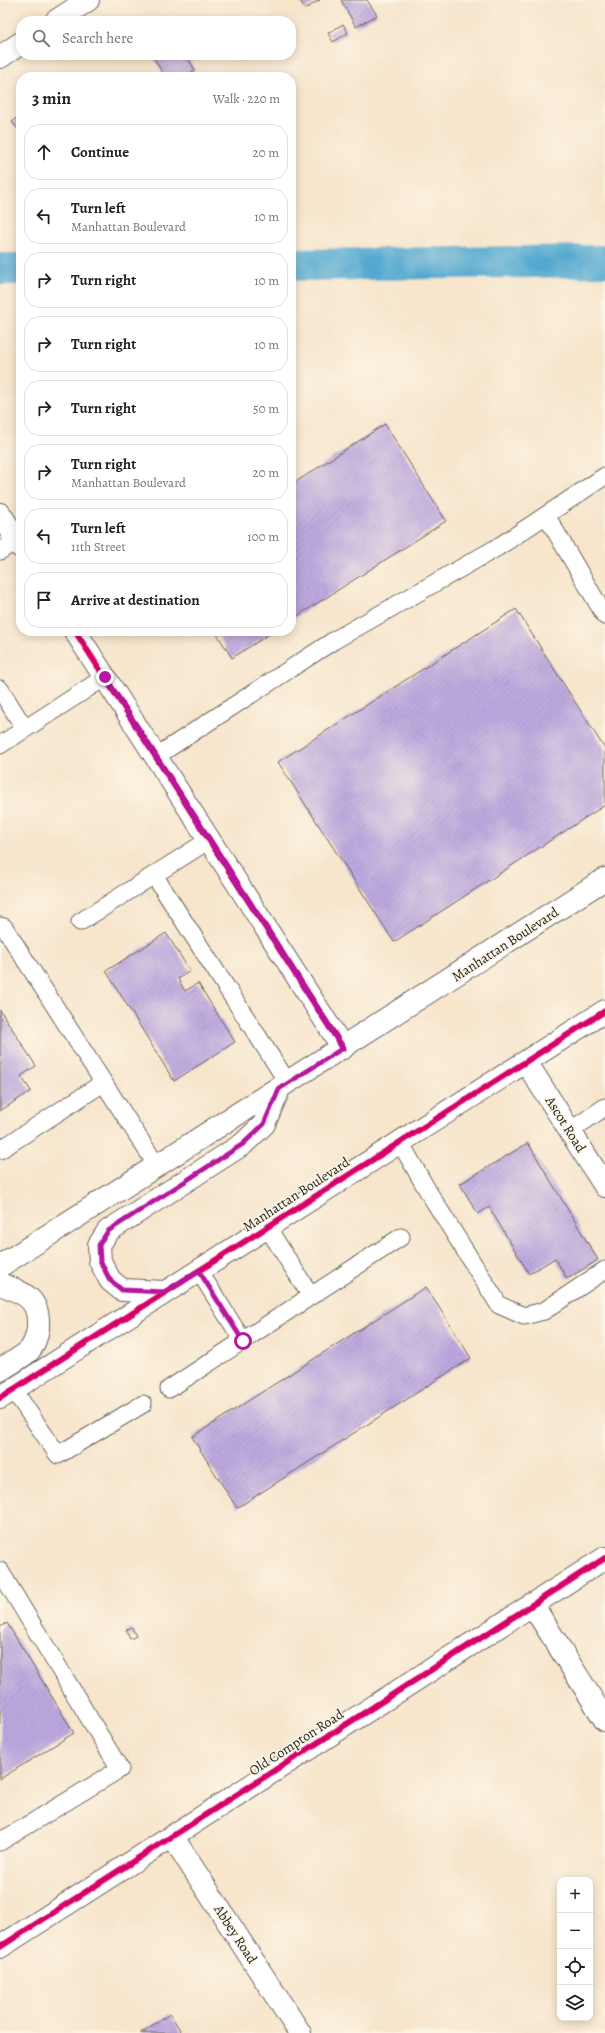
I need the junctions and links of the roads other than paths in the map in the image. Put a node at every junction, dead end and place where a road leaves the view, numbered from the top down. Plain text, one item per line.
1 (88, 0) edge
2 (64, 16) edge
3 (16, 46) edge
4 (0, 57) edge
5 (605, 476) edge
6 (0, 514) edge
7 (546, 515) junction
8 (13, 546) edge
9 (605, 616) edge
10 (78, 636) edge
11 (105, 677) junction
12 (0, 689) edge
13 (25, 729) junction
14 (0, 745) edge
15 (156, 757) junction
16 (209, 840) junction
17 (154, 875) junction
18 (605, 879) edge
19 (80, 922) dead end
20 (0, 926) edge
21 (605, 1011) edge
22 (343, 1048) junction
23 (526, 1062) junction
24 (103, 1083) junction
25 (283, 1086) junction
26 (605, 1107) edge
27 (570, 1131) junction
28 (400, 1142) junction
29 (0, 1150) edge
30 (157, 1166) junction
31 (605, 1186) edge
32 (267, 1227) junction
33 (401, 1237) dead end
34 (0, 1270) edge
35 (605, 1270) edge
36 (199, 1271) junction
37 (165, 1292) junction
38 (311, 1296) junction
39 (243, 1341) junction
40 (0, 1370) edge
41 (169, 1389) dead end
42 (7, 1394) edge
43 (143, 1404) dead end
44 (605, 1558) edge
45 (0, 1571) edge
46 (532, 1604) junction
47 (605, 1720) edge
48 (172, 1836) junction
49 (0, 1842) edge
50 (0, 1947) edge
51 (300, 2033) edge

1 - 2 street
3 - 4 street
5 - 7 lane
6 - 8 street
7 - 9 lane
7 - 15 lane
10 - 11 street
11 - 13 lane
11 - 15 street
12 - 13 lane
13 - 14 lane
15 - 16 street
16 - 17 lane
16 - 22 street
17 - 19 lane
17 - 25 lane
18 - 22 street, Manhattan Boulevard
20 - 24 lane
21 - 23 street, Manhattan Boulevard
22 - 25 street, Manhattan Boulevard
23 - 27 street, Ascot Road
23 - 28 street, Manhattan Boulevard
24 - 29 lane
24 - 30 lane
25 - 30 street, Manhattan Boulevard
25 - 37 street
26 - 27 lane
27 - 31 street, Ascot Road
28 - 32 street, Manhattan Boulevard
28 - 35 lane
30 - 34 street, Manhattan Boulevard
32 - 36 street, Manhattan Boulevard
32 - 38 lane
33 - 38 lane
34 - 40 street
36 - 37 street, Manhattan Boulevard
36 - 39 lane
37 - 42 street, Manhattan Boulevard
38 - 39 lane
39 - 41 lane
42 - 43 lane
44 - 46 street, Old Compton Road
45 - 49 lane
46 - 47 street
46 - 48 street, Old Compton Road
48 - 50 street, Old Compton Road
48 - 51 street, Abbey Road

